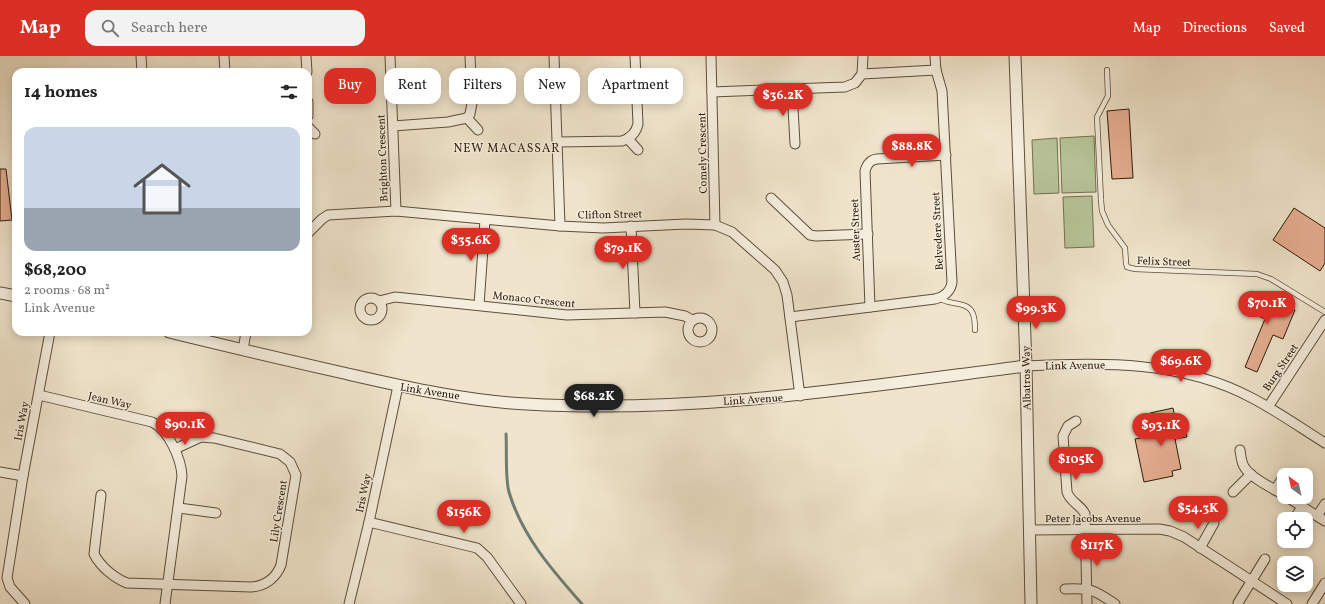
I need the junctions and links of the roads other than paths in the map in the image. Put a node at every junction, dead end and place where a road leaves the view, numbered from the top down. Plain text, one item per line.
1 (141, 56) edge
2 (224, 56) edge
3 (306, 56) edge
4 (390, 56) edge
5 (470, 56) edge
6 (554, 56) edge
7 (635, 56) edge
8 (711, 56) edge
9 (863, 56) edge
10 (935, 56) edge
11 (1015, 56) edge
12 (142, 68) edge
13 (225, 68) edge
14 (307, 68) edge
15 (936, 70) junction
16 (1107, 70) dead end
17 (862, 74) junction
18 (792, 90) junction
19 (712, 92) junction
20 (467, 118) junction
21 (393, 126) junction
22 (478, 130) dead end
23 (312, 131) edge
24 (315, 134) dead end
25 (628, 139) junction
26 (558, 142) junction
27 (796, 144) dead end
28 (638, 150) dead end
29 (946, 155) junction
30 (771, 198) dead end
31 (396, 211) junction
32 (485, 220) junction
33 (716, 225) junction
34 (560, 226) junction
35 (631, 226) junction
36 (312, 230) edge
37 (868, 234) junction
38 (0, 293) edge
39 (12, 295) edge
40 (939, 298) junction
41 (379, 301) dead end
42 (478, 305) junction
43 (870, 307) junction
44 (1325, 312) edge
45 (635, 314) junction
46 (790, 317) junction
47 (692, 320) dead end
48 (1325, 320) edge
49 (976, 330) dead end
50 (49, 336) edge
51 (185, 336) edge
52 (245, 336) edge
53 (242, 350) junction
54 (1026, 366) junction
55 (398, 386) junction
56 (39, 395) junction
57 (800, 396) junction
58 (1268, 407) junction
59 (1076, 420) dead end
60 (1325, 443) edge
61 (175, 449) junction
62 (1240, 450) dead end
63 (0, 472) edge
64 (1251, 474) junction
65 (23, 476) junction
66 (1277, 487) edge
67 (1275, 490) joint
68 (1233, 492) dead end
69 (101, 495) dead end
70 (1298, 504) edge
71 (1325, 504) edge
72 (1302, 507) junction
73 (179, 508) junction
74 (1299, 512) edge
75 (216, 513) dead end
76 (1321, 519) edge
77 (369, 522) junction
78 (1214, 523) dead end
79 (1029, 530) junction
80 (1086, 530) junction
81 (1200, 548) junction
82 (1265, 559) dead end
83 (1252, 581) junction
84 (1325, 583) edge
85 (168, 584) junction
86 (1087, 588) junction
87 (1065, 589) dead end
88 (1238, 603) dead end
89 (25, 604) edge
90 (165, 604) edge
91 (349, 604) edge
92 (521, 604) edge
93 (1030, 604) edge
94 (1088, 604) edge
95 (1115, 604) edge
96 (1287, 604) edge
97 (1312, 604) edge

1 - 12 street
2 - 13 street
3 - 14 street
4 - 21 street, Brighton Crescent
5 - 20 street
6 - 26 street
7 - 25 street
8 - 19 street, Comely Crescent
9 - 17 street
10 - 15 street, Belvedere Street
11 - 54 street, Albatros Way
15 - 17 street
15 - 29 street, Belvedere Street
16 - 44 lane, Felix Street
17 - 18 street
18 - 19 street
18 - 27 street
19 - 33 street, Comely Crescent
20 - 21 street
20 - 22 street
21 - 31 street, Brighton Crescent
23 - 24 street
25 - 26 street
25 - 28 street
26 - 34 street
29 - 37 street, Auster Street
29 - 40 street, Belvedere Street
30 - 37 street
31 - 32 street, Clifton Street
31 - 36 street, Clifton Street
32 - 34 street, Clifton Street
32 - 42 street, Monaco Crescent
33 - 35 street, Clifton Street
33 - 46 street, Clifton Street
34 - 35 street, Clifton Street
35 - 45 street
37 - 43 street, Auster Street
38 - 39 street
40 - 43 street
40 - 49 lane
41 - 42 street, Monaco Crescent
42 - 45 street, Monaco Crescent
43 - 46 street
45 - 47 street, Monaco Crescent
46 - 57 street, Clifton Street
48 - 58 street, Burg Street
50 - 56 street, Iris Way
51 - 53 street, Link Avenue
52 - 53 street
53 - 55 street, Link Avenue
54 - 57 street, Link Avenue
54 - 58 street, Link Avenue
54 - 79 street, Albatros Way
55 - 57 street, Link Avenue
55 - 77 street, Iris Way
56 - 61 street, Jean Way
56 - 65 street, Iris Way
58 - 60 street, Link Avenue
59 - 80 street
61 - 73 street, Jean Way
61 - 85 street, Lily Crescent
62 - 64 street
63 - 65 street
64 - 67 street
64 - 68 street
65 - 89 street, Iris Way
66 - 67 street
69 - 85 street, Lily Crescent
70 - 72 street
71 - 76 street
72 - 74 street
72 - 76 street
73 - 75 street
73 - 85 street, Jean Way
77 - 91 street, Iris Way
77 - 92 street
78 - 81 street
79 - 80 street, Peter Jacobs Avenue
79 - 93 street, Albatros Way
80 - 81 street, Peter Jacobs Avenue
80 - 86 street
81 - 83 street, Peter Jacobs Avenue
82 - 83 street
83 - 88 street
83 - 96 street, Peter Jacobs Avenue
84 - 97 street
85 - 90 street, Jean Way
86 - 87 street
86 - 94 street
86 - 95 street

